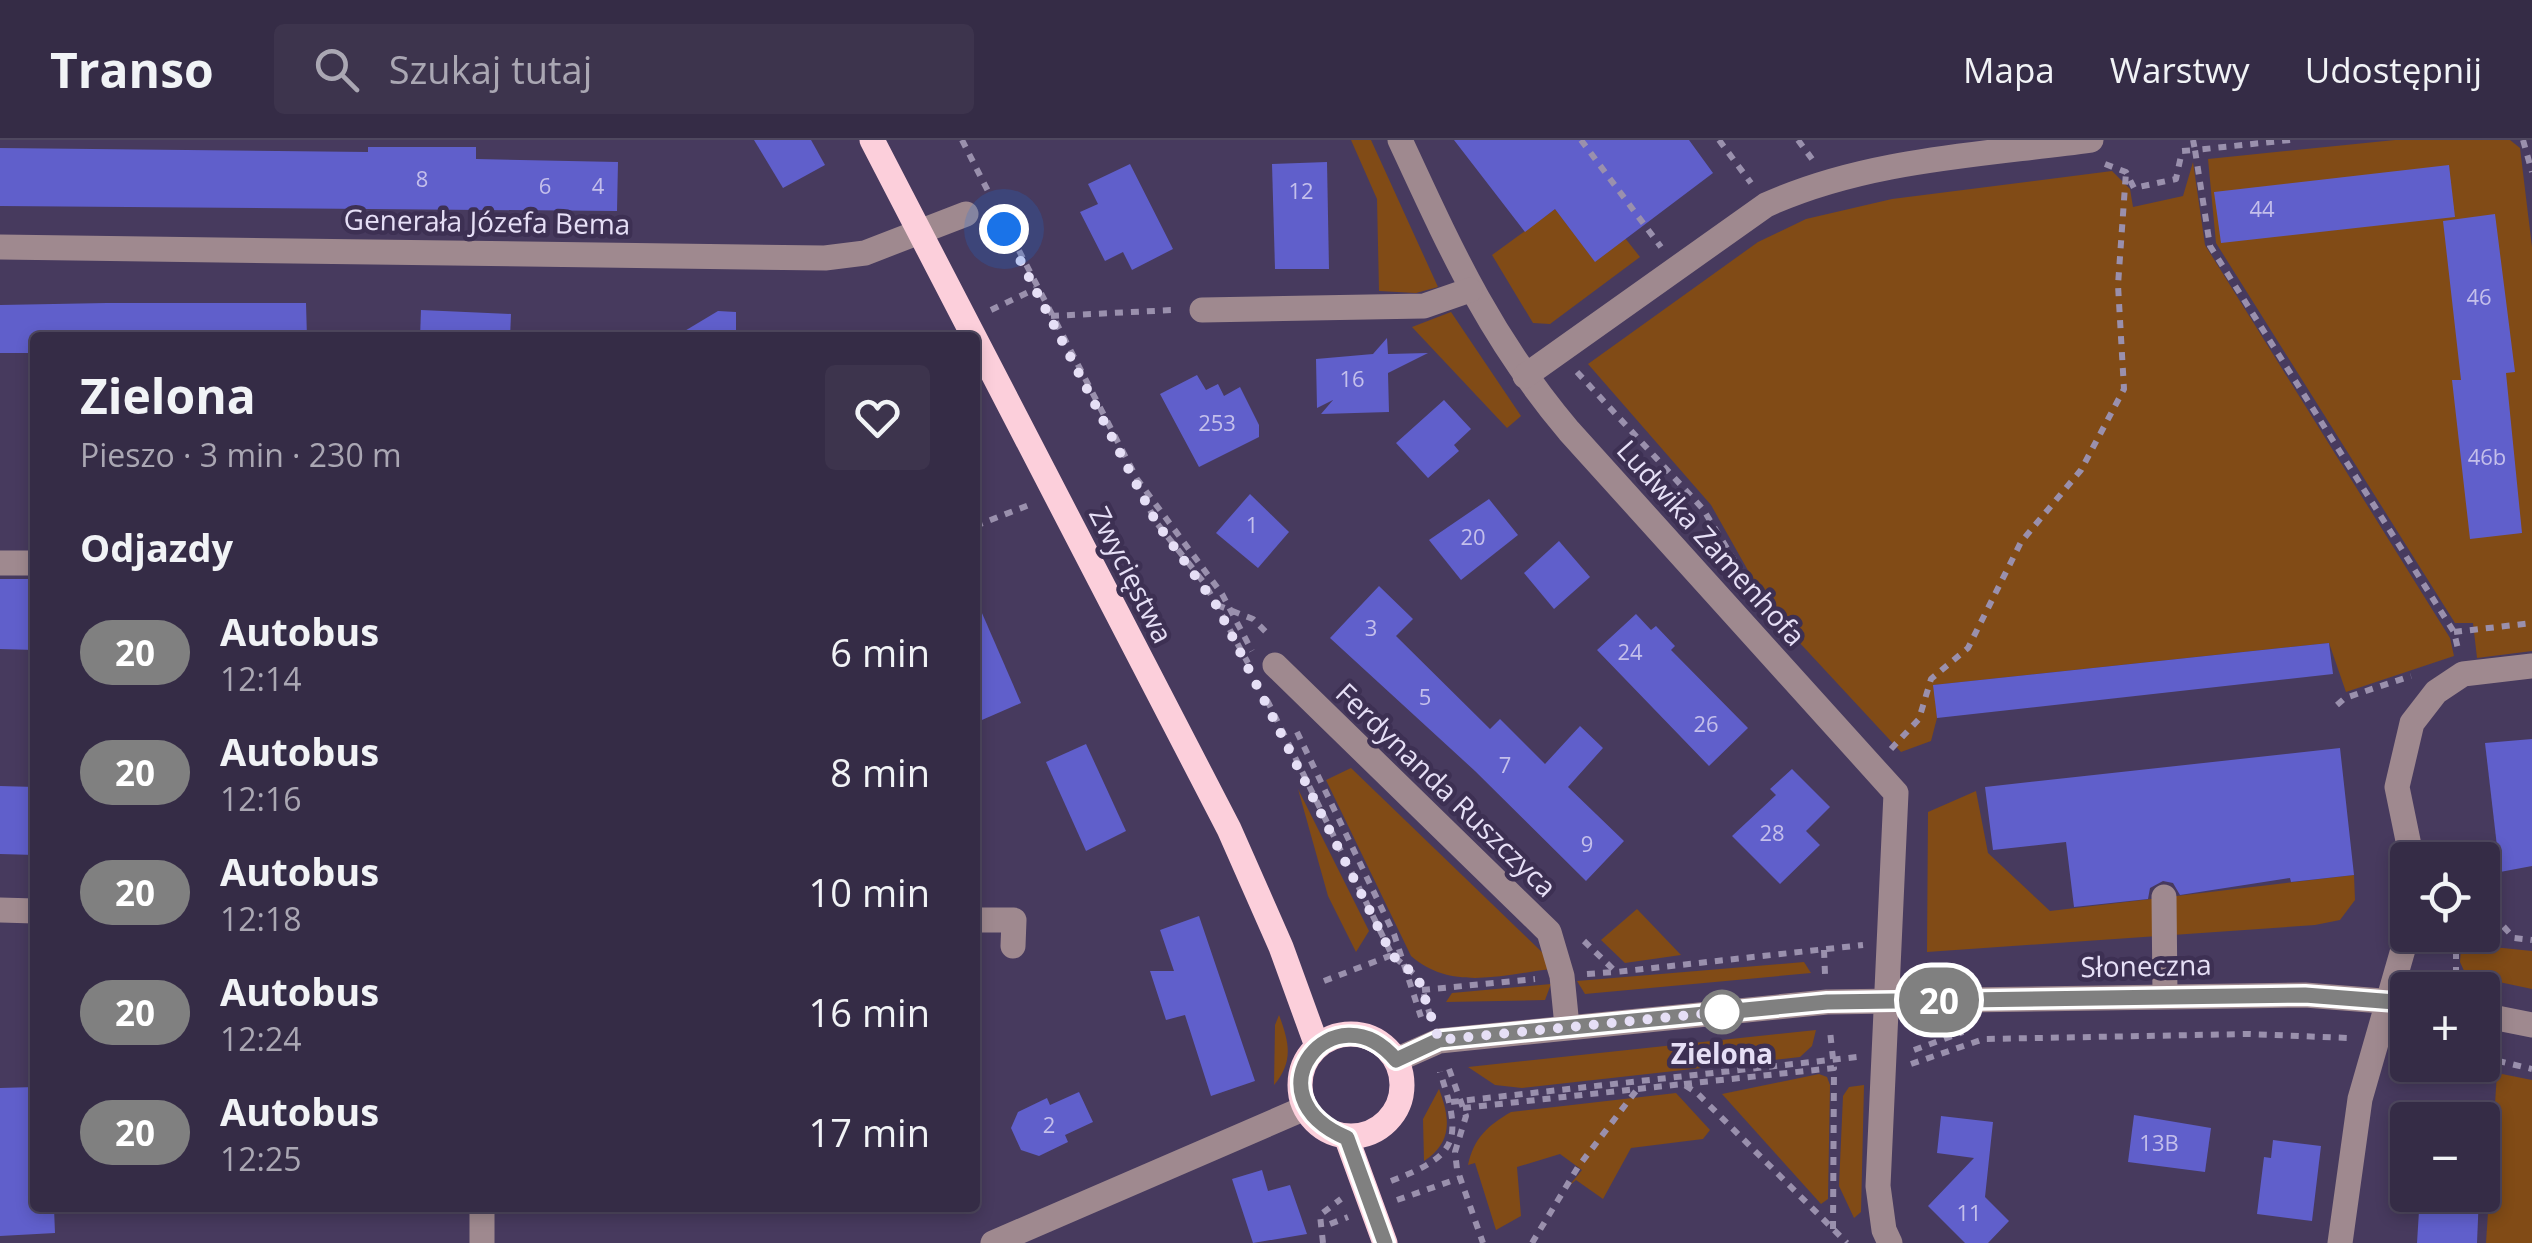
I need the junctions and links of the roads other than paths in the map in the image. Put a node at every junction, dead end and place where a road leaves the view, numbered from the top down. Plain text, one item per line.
1 (872, 140) edge
2 (1400, 140) edge
3 (2092, 151) edge
4 (966, 214) dead end
5 (921, 234) junction
6 (0, 248) edge
7 (1470, 290) junction
8 (1202, 310) road end
9 (971, 332) edge
10 (980, 349) edge
11 (1525, 376) junction
12 (0, 563) edge
13 (30, 563) edge
14 (1267, 666) road end
15 (2532, 666) edge
16 (2408, 842) edge
17 (2164, 896) dead end
18 (0, 910) edge
19 (30, 911) edge
20 (980, 920) edge
21 (1013, 946) dead end
22 (2166, 995) junction
23 (1884, 1000) junction
24 (2390, 1001) edge
25 (2390, 1017) edge
26 (2500, 1019) edge
27 (2532, 1025) edge
28 (1567, 1026) junction
29 (1318, 1046) junction
30 (1396, 1060) junction
31 (1305, 1108) junction
32 (1347, 1138) junction
33 (482, 1212) edge
34 (482, 1243) edge
35 (993, 1243) edge
36 (1385, 1243) edge
37 (1890, 1243) edge
38 (2340, 1243) edge

1 - 5 main road, Zwycięstwa
2 - 7 street, Ludwika Zamenhofa
3 - 11 street
4 - 5 street, Generała Józefa Bema
5 - 6 street, Generała Józefa Bema
5 - 9 main road, Zwycięstwa
7 - 8 street
7 - 11 street, Ludwika Zamenhofa
10 - 29 main road, Zwycięstwa
11 - 23 street, Ludwika Zamenhofa
12 - 13 street
14 - 28 street, Ferdynanda Ruszczyca
15 - 16 street
17 - 22 street
18 - 19 street
20 - 21 street
22 - 23 street, Słoneczna
22 - 24 street, Słoneczna
23 - 28 street
23 - 37 street
25 - 38 street
26 - 27 street
28 - 30 street
29 - 30 main road
29 - 31 main road
30 - 32 main road
31 - 32 main road
31 - 35 street
32 - 36 main road
33 - 34 street

